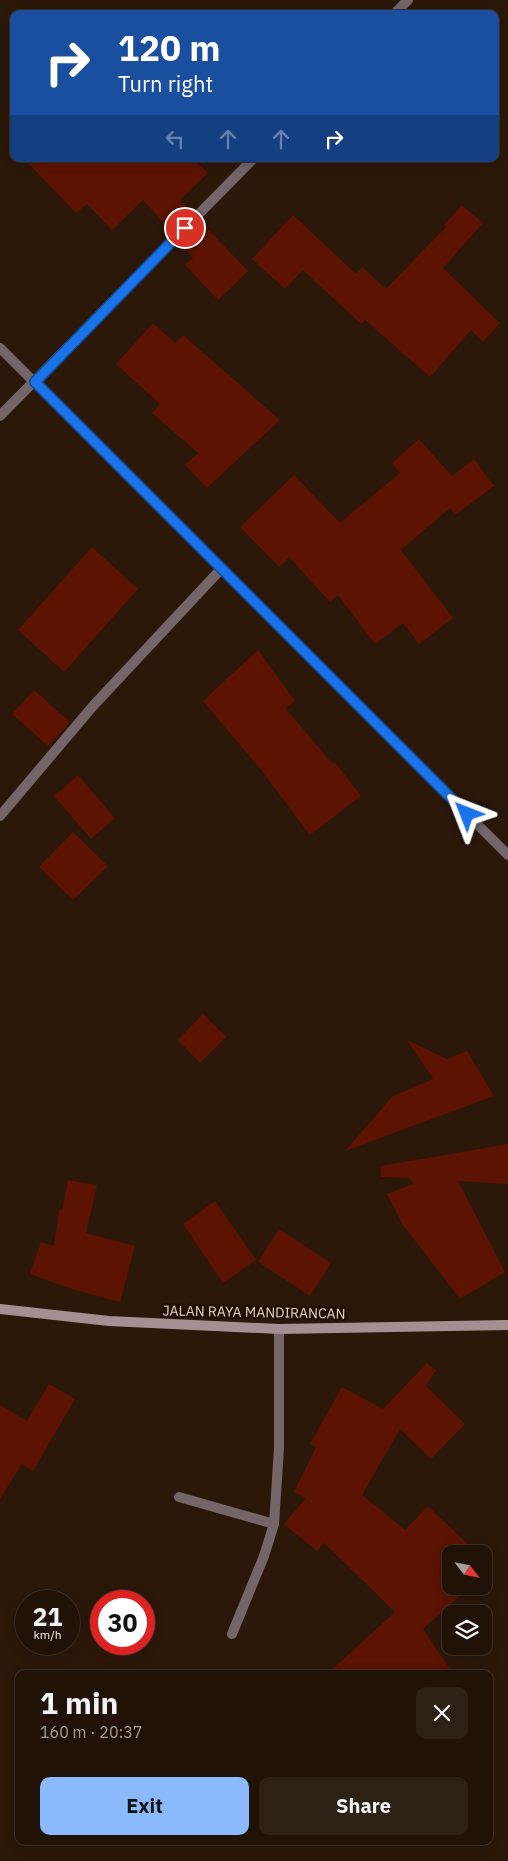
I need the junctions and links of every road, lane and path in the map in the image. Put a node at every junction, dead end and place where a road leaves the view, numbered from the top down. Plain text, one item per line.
1 (408, 0) edge
2 (398, 10) edge
3 (250, 162) edge
4 (0, 348) edge
5 (35, 382) junction
6 (0, 416) edge
7 (222, 568) junction
8 (0, 816) edge
9 (508, 855) edge
10 (0, 1309) edge
11 (508, 1325) edge
12 (279, 1328) junction
13 (179, 1497) dead end
14 (274, 1524) junction
15 (232, 1634) dead end

1 - 2 street
3 - 5 street
4 - 5 street
5 - 6 street
5 - 7 street
7 - 8 street
7 - 9 street
10 - 12 street, JALAN RAYA MANDIRANCAN
11 - 12 street, JALAN RAYA MANDIRANCAN
12 - 14 street
13 - 14 street
14 - 15 street

